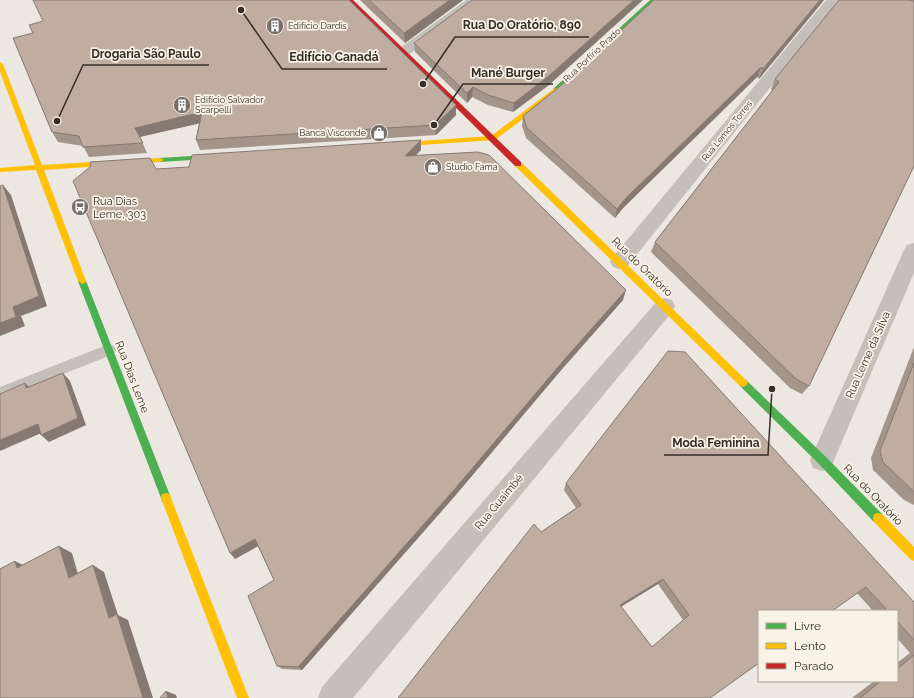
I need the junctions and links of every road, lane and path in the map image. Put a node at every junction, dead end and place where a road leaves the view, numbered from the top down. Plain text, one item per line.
1 (350, 0) edge
2 (475, 0) edge
3 (653, 0) edge
4 (833, 0) edge
5 (405, 51) junction
6 (0, 64) edge
7 (493, 138) junction
8 (380, 146) edge
9 (229, 156) edge
10 (38, 168) junction
11 (0, 170) edge
12 (914, 250) edge
13 (620, 262) junction
14 (665, 306) junction
15 (109, 350) junction
16 (0, 393) edge
17 (822, 460) junction
18 (914, 555) edge
19 (243, 698) edge
20 (333, 698) edge

1 - 5 street, Rua do Oratório
2 - 5 street
3 - 7 street, Rua Porfírio Prado
4 - 13 street, Rua Lemos Torres
5 - 7 street, Rua do Oratório
6 - 10 street, Rua Dias Leme
7 - 8 street
7 - 13 street, Rua do Oratório
9 - 10 street
10 - 11 street
10 - 15 street, Rua Dias Leme
12 - 17 street, Rua Leme da Silva
13 - 14 street, Rua do Oratório
14 - 17 street, Rua do Oratório
14 - 20 street, Rua Guaimbé
15 - 16 lane
15 - 19 street, Rua Dias Leme
17 - 18 street, Rua do Oratório

